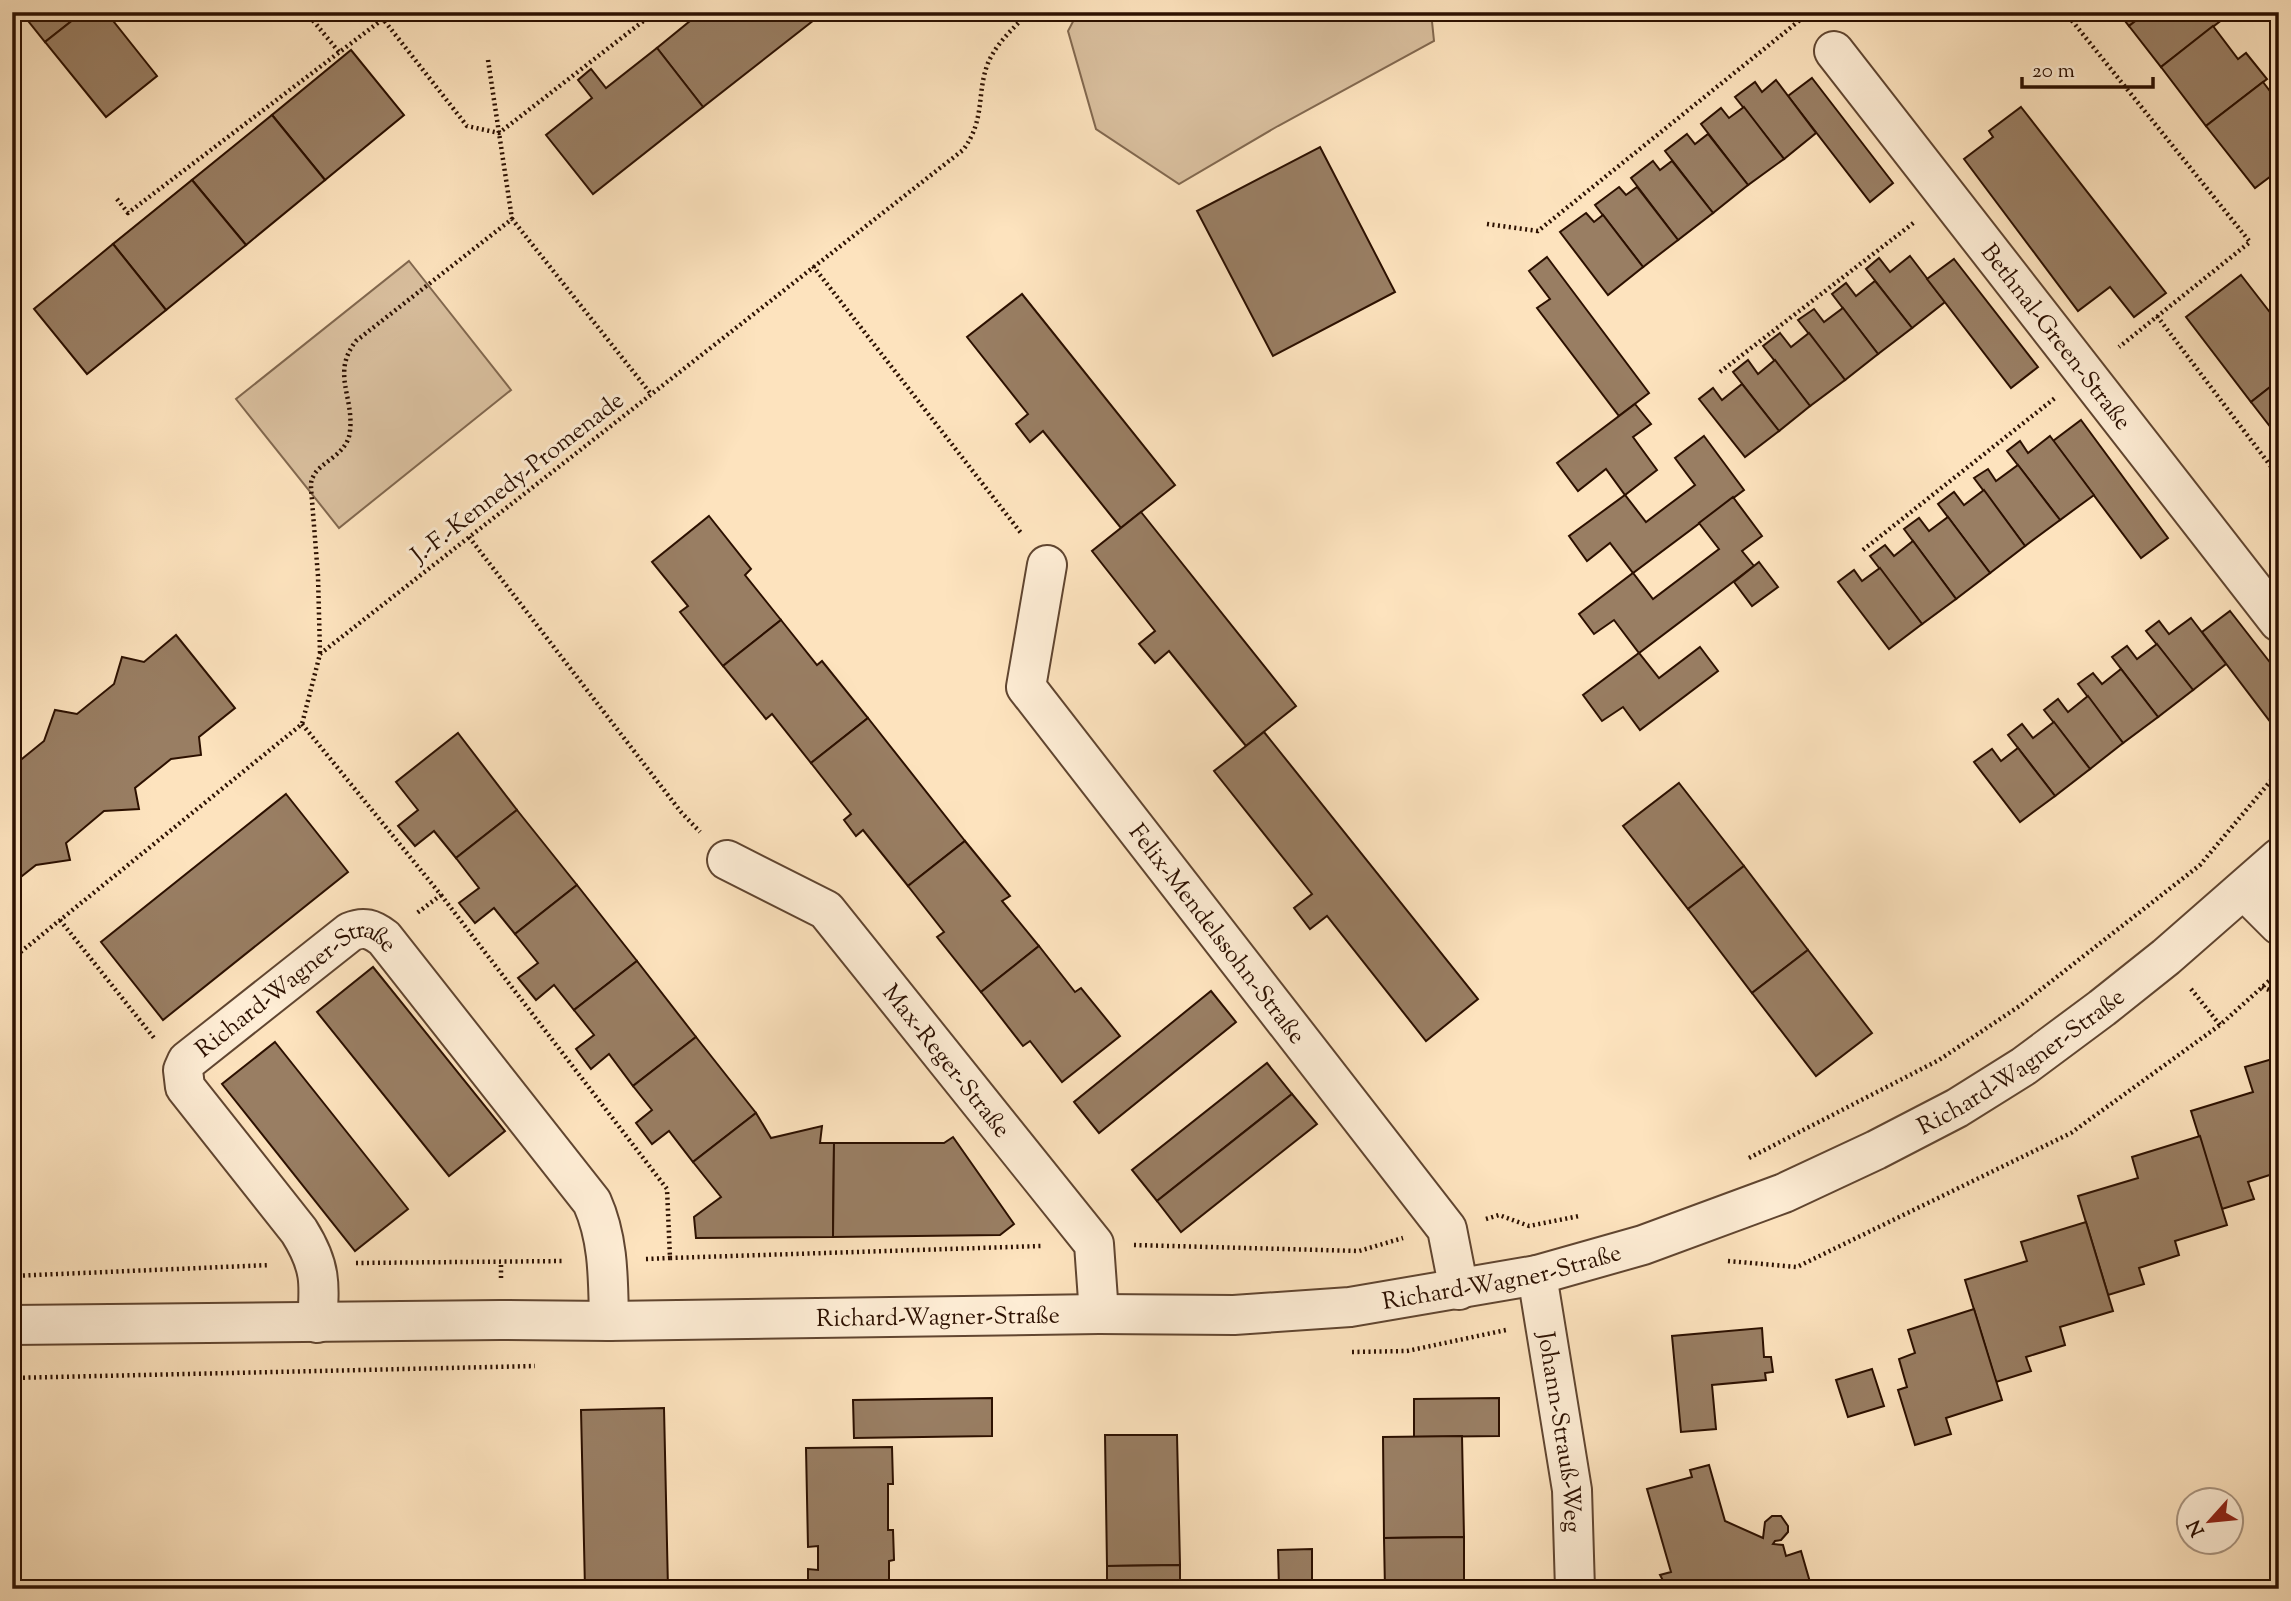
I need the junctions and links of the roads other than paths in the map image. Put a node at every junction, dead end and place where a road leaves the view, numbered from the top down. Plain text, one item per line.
1 (1834, 51) dead end
2 (1046, 565) road end
3 (2279, 622) edge
4 (2279, 858) edge
5 (727, 860) road end
6 (2244, 890) junction
7 (2279, 925) edge
8 (1537, 1275) junction
9 (1459, 1290) junction
10 (1099, 1314) junction
11 (609, 1321) junction
12 (317, 1323) junction
13 (12, 1325) edge
14 (1575, 1589) edge

1 - 3 street, Bethnal-Green-Straße
2 - 9 street, Felix-Mendelssohn-Straße
4 - 6 street, Richard-Wagner-Straße
5 - 10 street, Max-Reger-Straße
6 - 7 street
6 - 8 street, Richard-Wagner-Straße
8 - 9 street, Richard-Wagner-Straße
8 - 14 street, Johann-Strauß-Weg
9 - 10 street, Richard-Wagner-Straße
10 - 11 street, Richard-Wagner-Straße
11 - 12 street, Richard-Wagner-Straße
11 - 12 street, Richard-Wagner-Straße
12 - 13 street, Richard-Wagner-Straße

